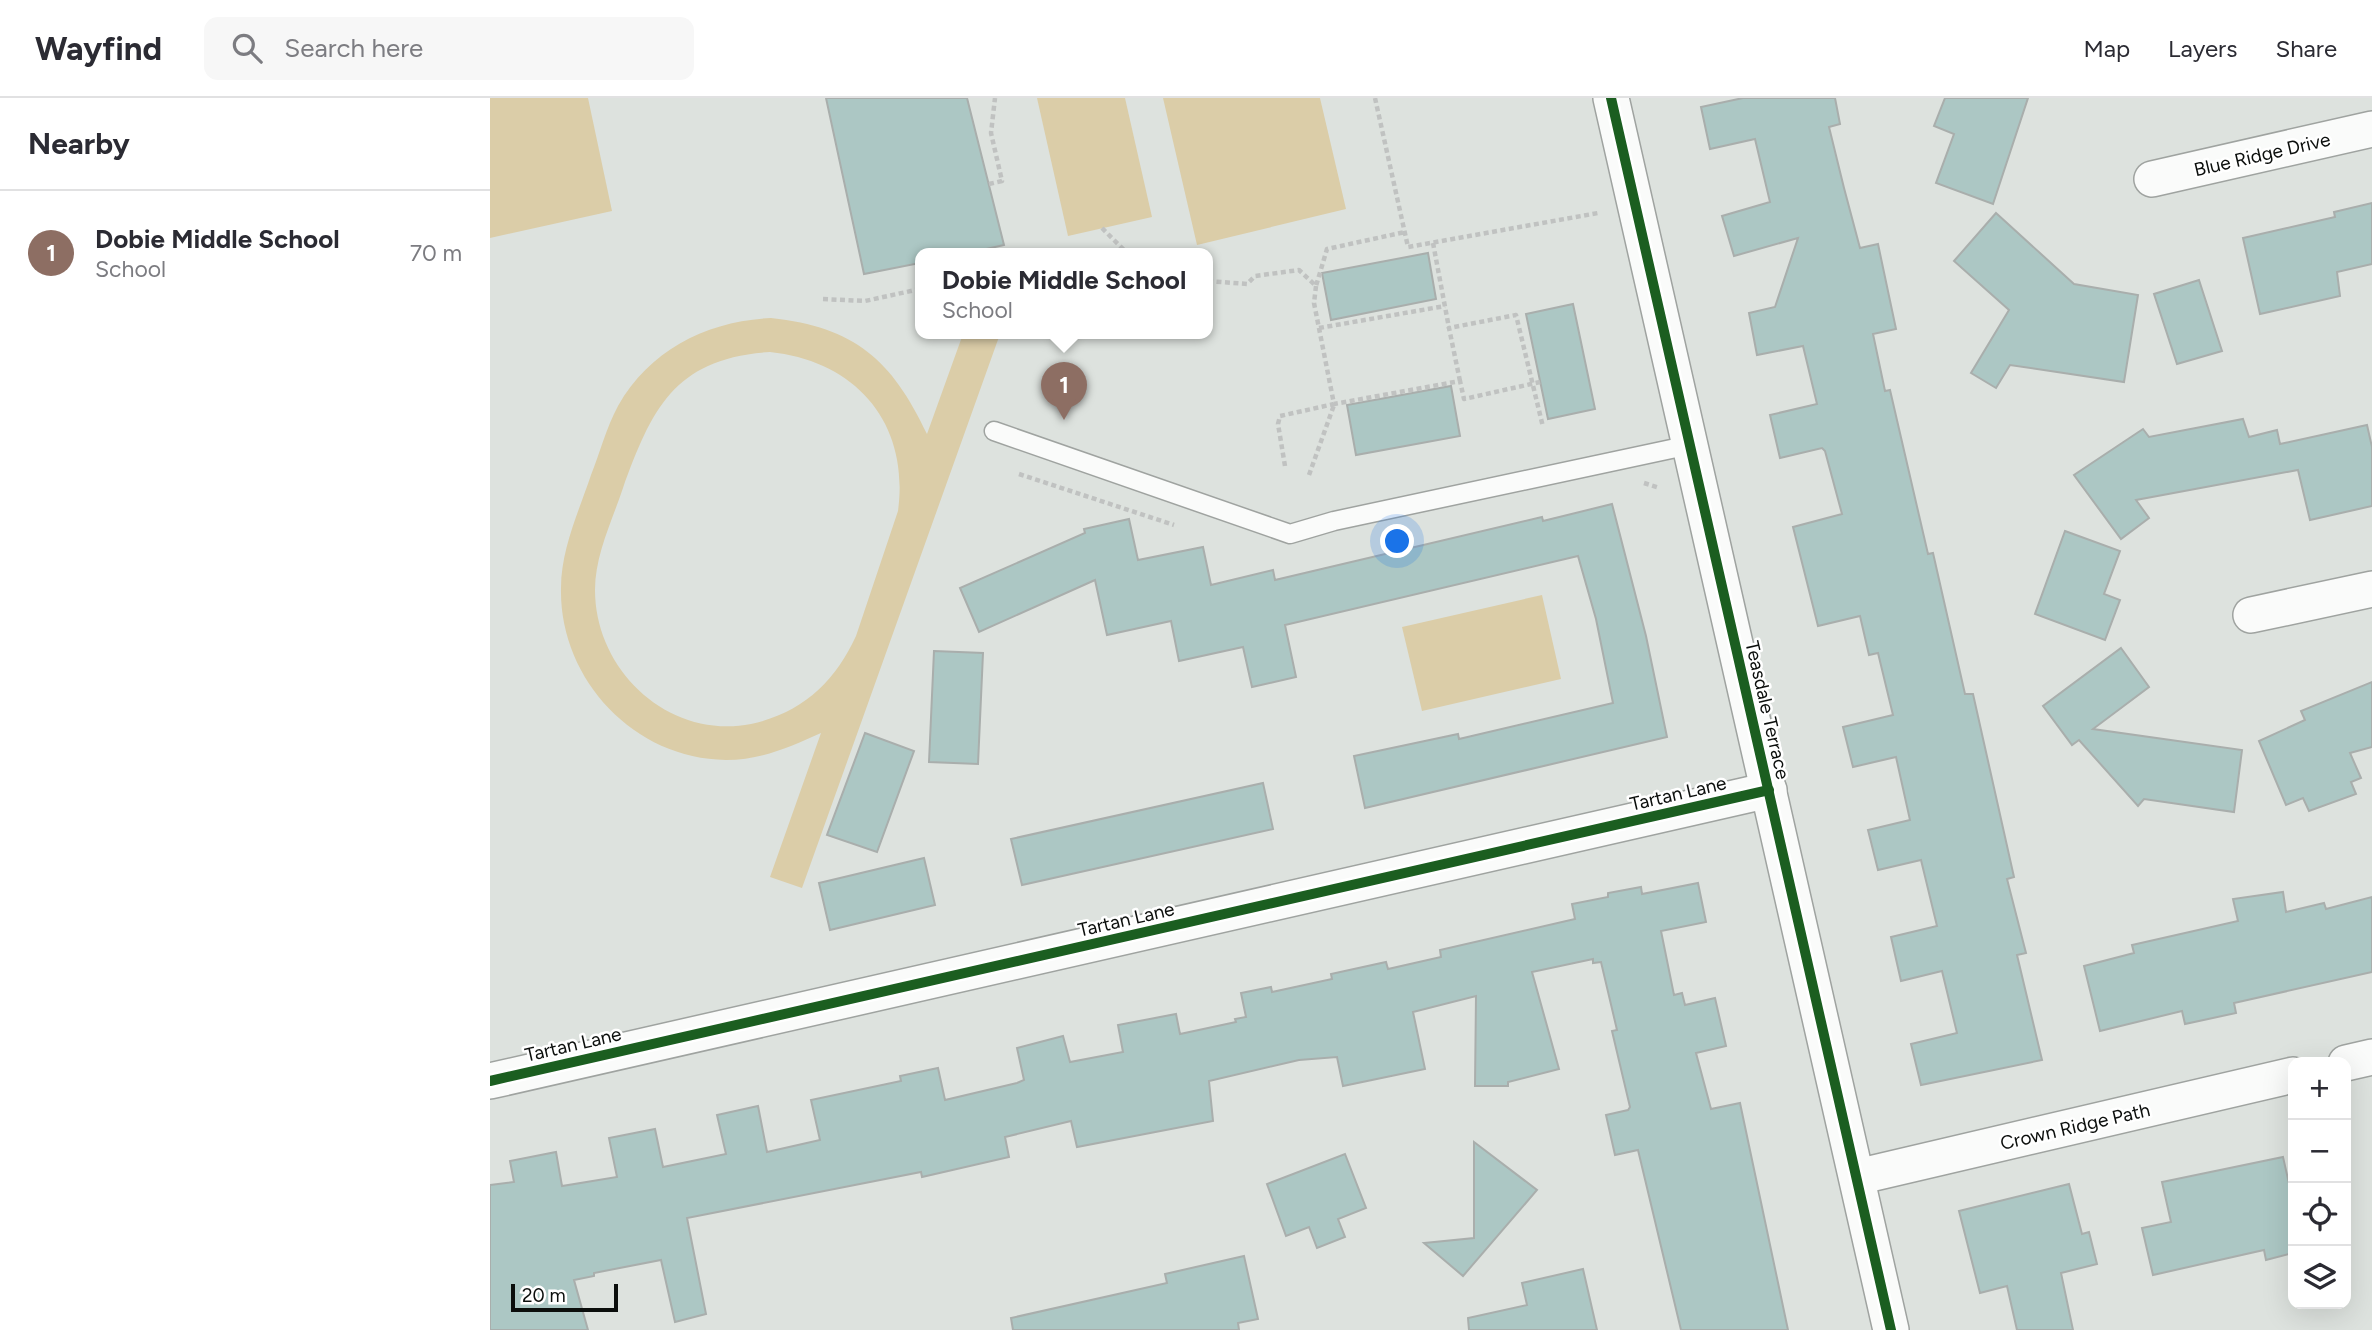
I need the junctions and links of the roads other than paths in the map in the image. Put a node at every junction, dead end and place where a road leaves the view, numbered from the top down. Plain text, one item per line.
1 (1611, 98) edge
2 (2372, 129) edge
3 (2152, 179) dead end
4 (994, 431) dead end
5 (1690, 445) junction
6 (2372, 589) edge
7 (2251, 615) dead end
8 (1769, 790) junction
9 (2372, 1057) edge
10 (2351, 1062) edge
11 (2288, 1076) edge
12 (490, 1081) edge
13 (1857, 1177) junction
14 (1891, 1330) edge

1 - 5 street, Teasdale Terrace
2 - 3 street, Blue Ridge Drive
4 - 5 lane
5 - 8 street, Teasdale Terrace
6 - 7 street
8 - 12 street, Tartan Lane
8 - 13 street, Teasdale Terrace
9 - 10 street
11 - 13 street, Crown Ridge Path
13 - 14 street, Teasdale Terrace

